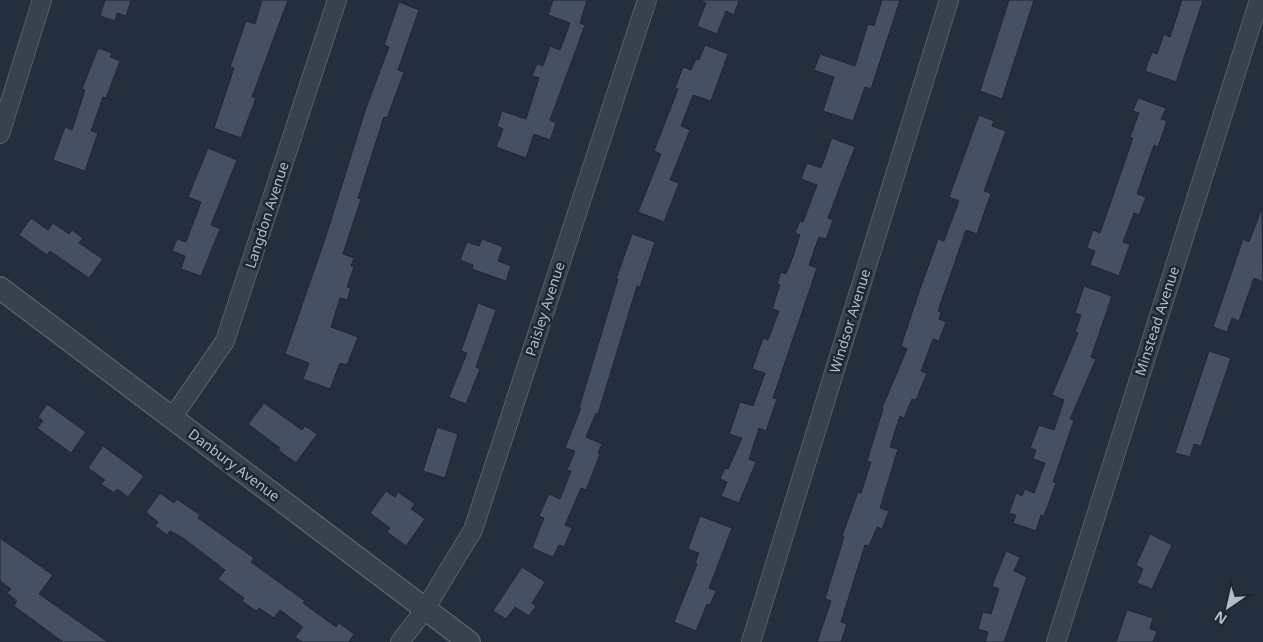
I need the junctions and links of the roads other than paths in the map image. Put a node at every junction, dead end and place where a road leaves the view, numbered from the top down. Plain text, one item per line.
1 (42, 0) edge
2 (337, 0) edge
3 (647, 0) edge
4 (949, 0) edge
5 (1259, 0) edge
6 (0, 134) edge
7 (0, 288) edge
8 (172, 418) junction
9 (425, 609) junction
10 (400, 642) edge
11 (469, 642) edge
12 (751, 642) edge
13 (1056, 642) edge

1 - 6 street
2 - 8 street, Langdon Avenue
3 - 9 street, Paisley Avenue
4 - 12 street, Windsor Avenue
5 - 13 street, Minstead Avenue
7 - 8 street, Danbury Avenue
8 - 9 street, Danbury Avenue
9 - 10 street, Paisley Avenue
9 - 11 street, Danbury Avenue

